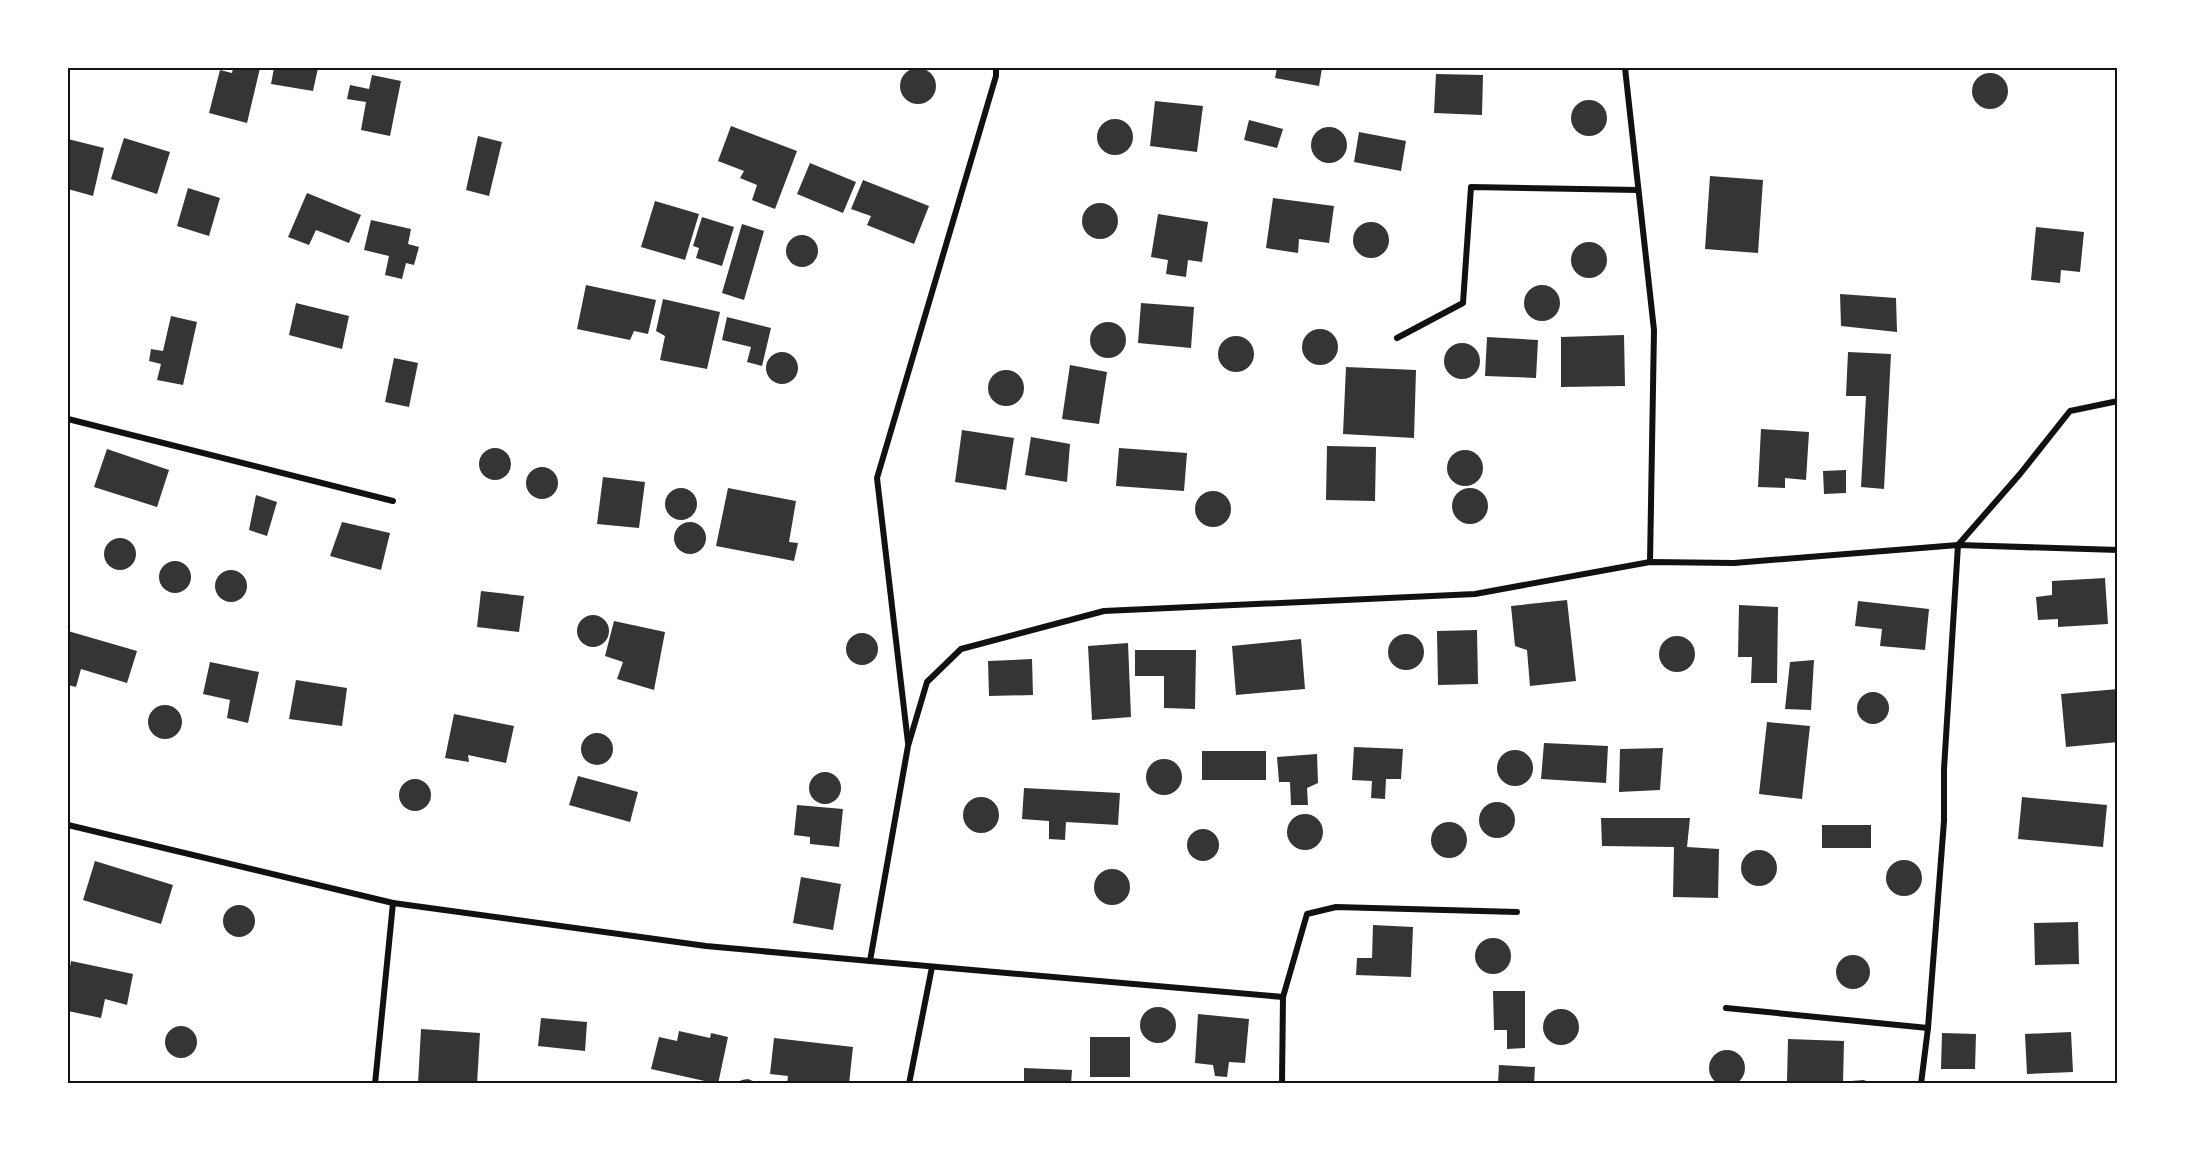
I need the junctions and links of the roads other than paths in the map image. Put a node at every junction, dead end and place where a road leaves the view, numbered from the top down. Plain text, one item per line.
1 (996, 68) edge
2 (1625, 68) edge
3 (1638, 190) junction
4 (1397, 338) dead end
5 (2118, 401) edge
6 (68, 419) edge
7 (393, 501) dead end
8 (1958, 545) junction
9 (2118, 550) edge
10 (1650, 562) junction
11 (908, 746) junction
12 (68, 825) edge
13 (393, 903) junction
14 (1517, 912) dead end
15 (870, 961) junction
16 (932, 967) junction
17 (1283, 997) junction
18 (1726, 1008) dead end
19 (1928, 1028) junction
20 (375, 1083) edge
21 (909, 1083) edge
22 (1282, 1083) edge
23 (1921, 1083) edge

1 - 11 street
2 - 3 street
3 - 4 street
3 - 10 street
5 - 8 street
6 - 7 street
8 - 9 street
8 - 10 street
8 - 19 street
10 - 11 street
11 - 15 street
12 - 13 street
13 - 15 street
13 - 20 street
14 - 17 street
15 - 16 street
16 - 17 street
16 - 21 street
17 - 22 street
18 - 19 street
19 - 23 street

